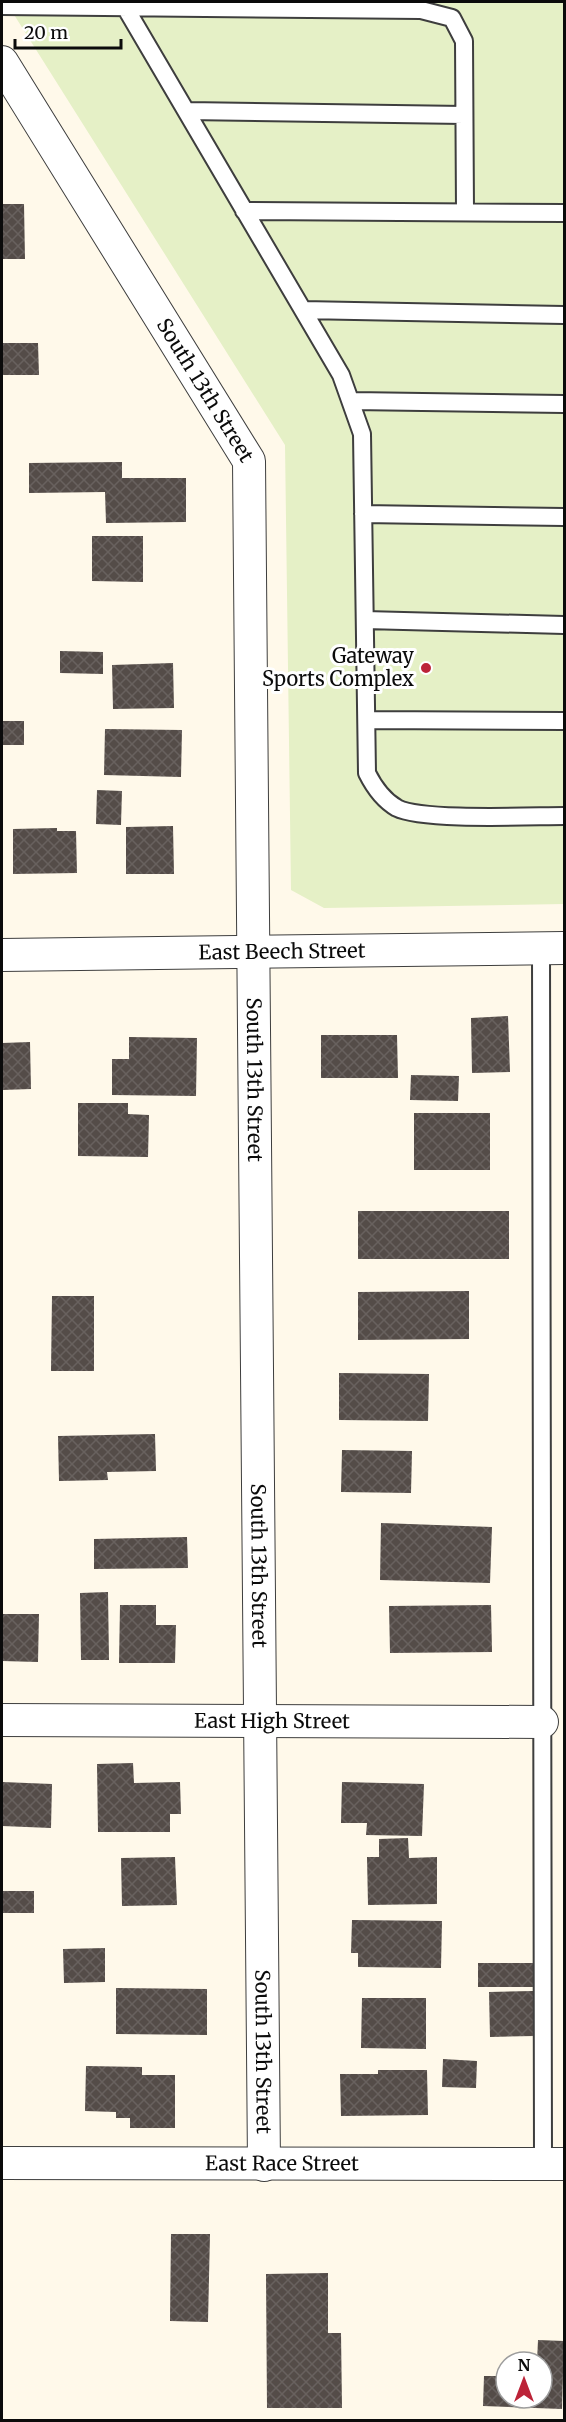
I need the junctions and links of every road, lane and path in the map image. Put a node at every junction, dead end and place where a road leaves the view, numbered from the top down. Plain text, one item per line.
1 (2, 6) edge
2 (126, 7) junction
3 (2, 63) edge
4 (187, 111) junction
5 (465, 115) junction
6 (244, 210) junction
7 (465, 210) junction
8 (564, 213) edge
9 (303, 310) junction
10 (564, 315) edge
11 (353, 401) junction
12 (564, 404) edge
13 (363, 514) junction
14 (564, 517) edge
15 (365, 620) junction
16 (564, 625) edge
17 (366, 720) junction
18 (564, 721) edge
19 (564, 816) edge
20 (553, 948) edge
21 (253, 952) junction
22 (2, 955) edge
23 (2, 1720) edge
24 (260, 1721) junction
25 (542, 1722) junction
26 (2, 2163) edge
27 (554, 2164) edge
28 (264, 2165) junction

1 - 2 lane
2 - 4 lane
2 - 5 lane
3 - 21 street, South 13th Street
4 - 5 lane
4 - 6 lane
5 - 7 lane
6 - 7 lane
6 - 9 lane
7 - 8 lane
9 - 10 lane
9 - 11 lane
11 - 12 lane
11 - 13 lane
13 - 14 lane
13 - 15 lane
15 - 16 lane
15 - 17 lane
17 - 18 lane
17 - 19 lane
20 - 21 street, East Beech Street
20 - 25 lane
21 - 22 street, East Beech Street
21 - 24 street, South 13th Street
23 - 24 street, East High Street
24 - 25 street, East High Street
24 - 28 street, South 13th Street
25 - 27 lane
26 - 28 street, East Race Street
27 - 28 street, East Race Street

